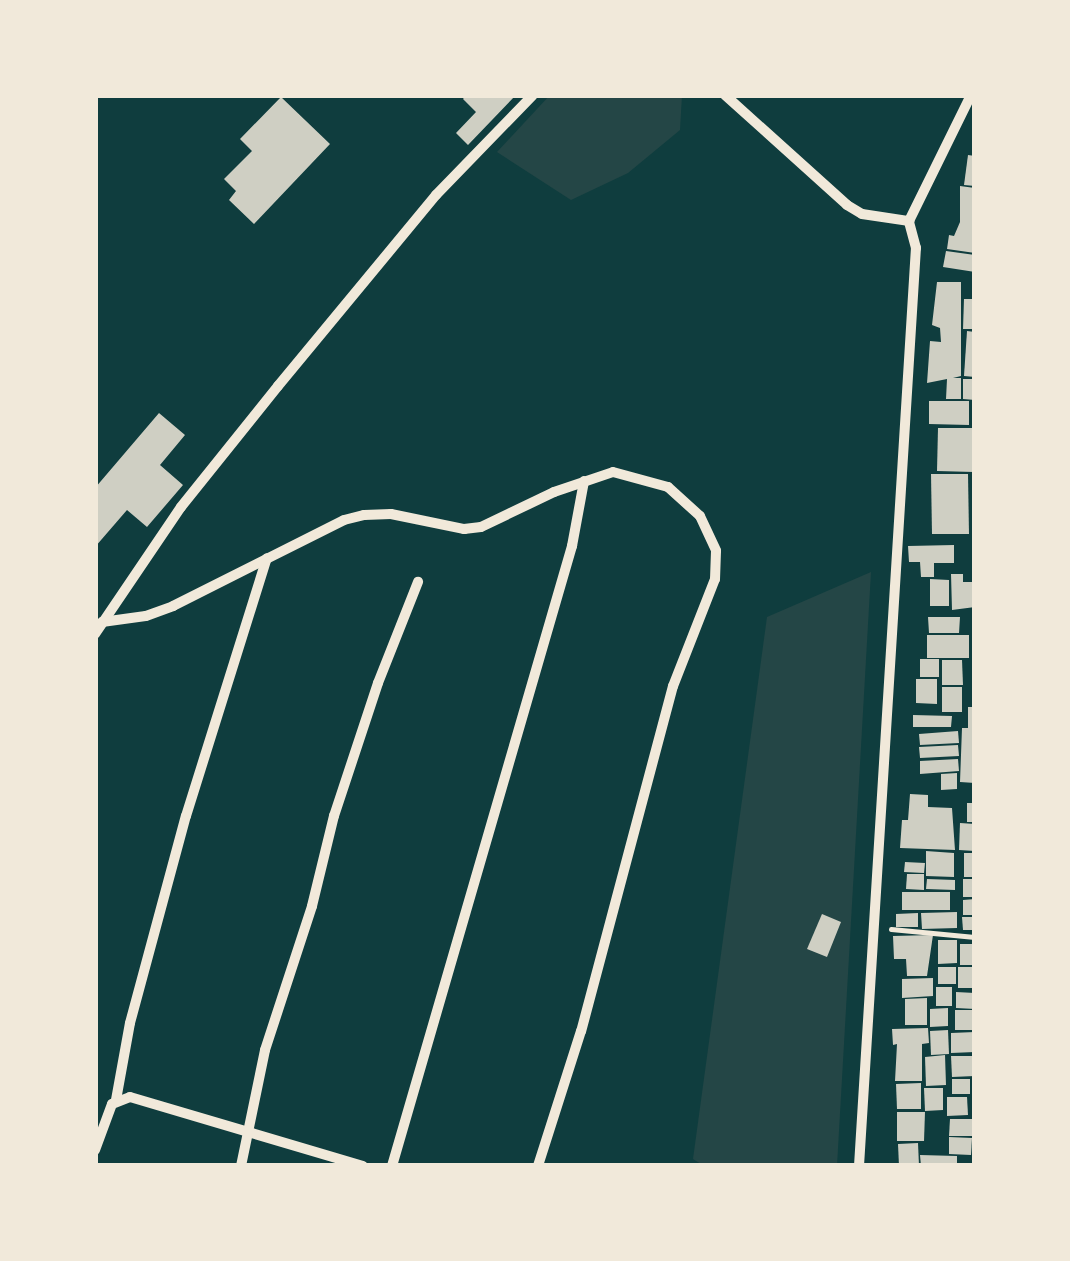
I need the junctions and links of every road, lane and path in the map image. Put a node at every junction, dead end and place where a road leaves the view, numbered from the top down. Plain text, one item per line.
1 (534, 95) edge
2 (725, 95) edge
3 (971, 95) edge
4 (909, 221) junction
5 (584, 481) junction
6 (267, 558) junction
7 (418, 582) dead end
8 (102, 622) junction
9 (95, 634) edge
10 (872, 928) junction
11 (975, 937) edge
12 (116, 1100) junction
13 (249, 1130) junction
14 (95, 1150) edge
15 (241, 1166) edge
16 (363, 1166) edge
17 (392, 1166) edge
18 (538, 1166) edge
19 (859, 1166) edge

1 - 8 street
2 - 4 street
3 - 4 street
4 - 10 street
5 - 6 street
5 - 17 street
5 - 18 street
6 - 8 street
6 - 12 street
7 - 13 street
8 - 9 street
10 - 11 path
10 - 19 street
12 - 13 street
12 - 14 street
13 - 15 street
13 - 16 street

